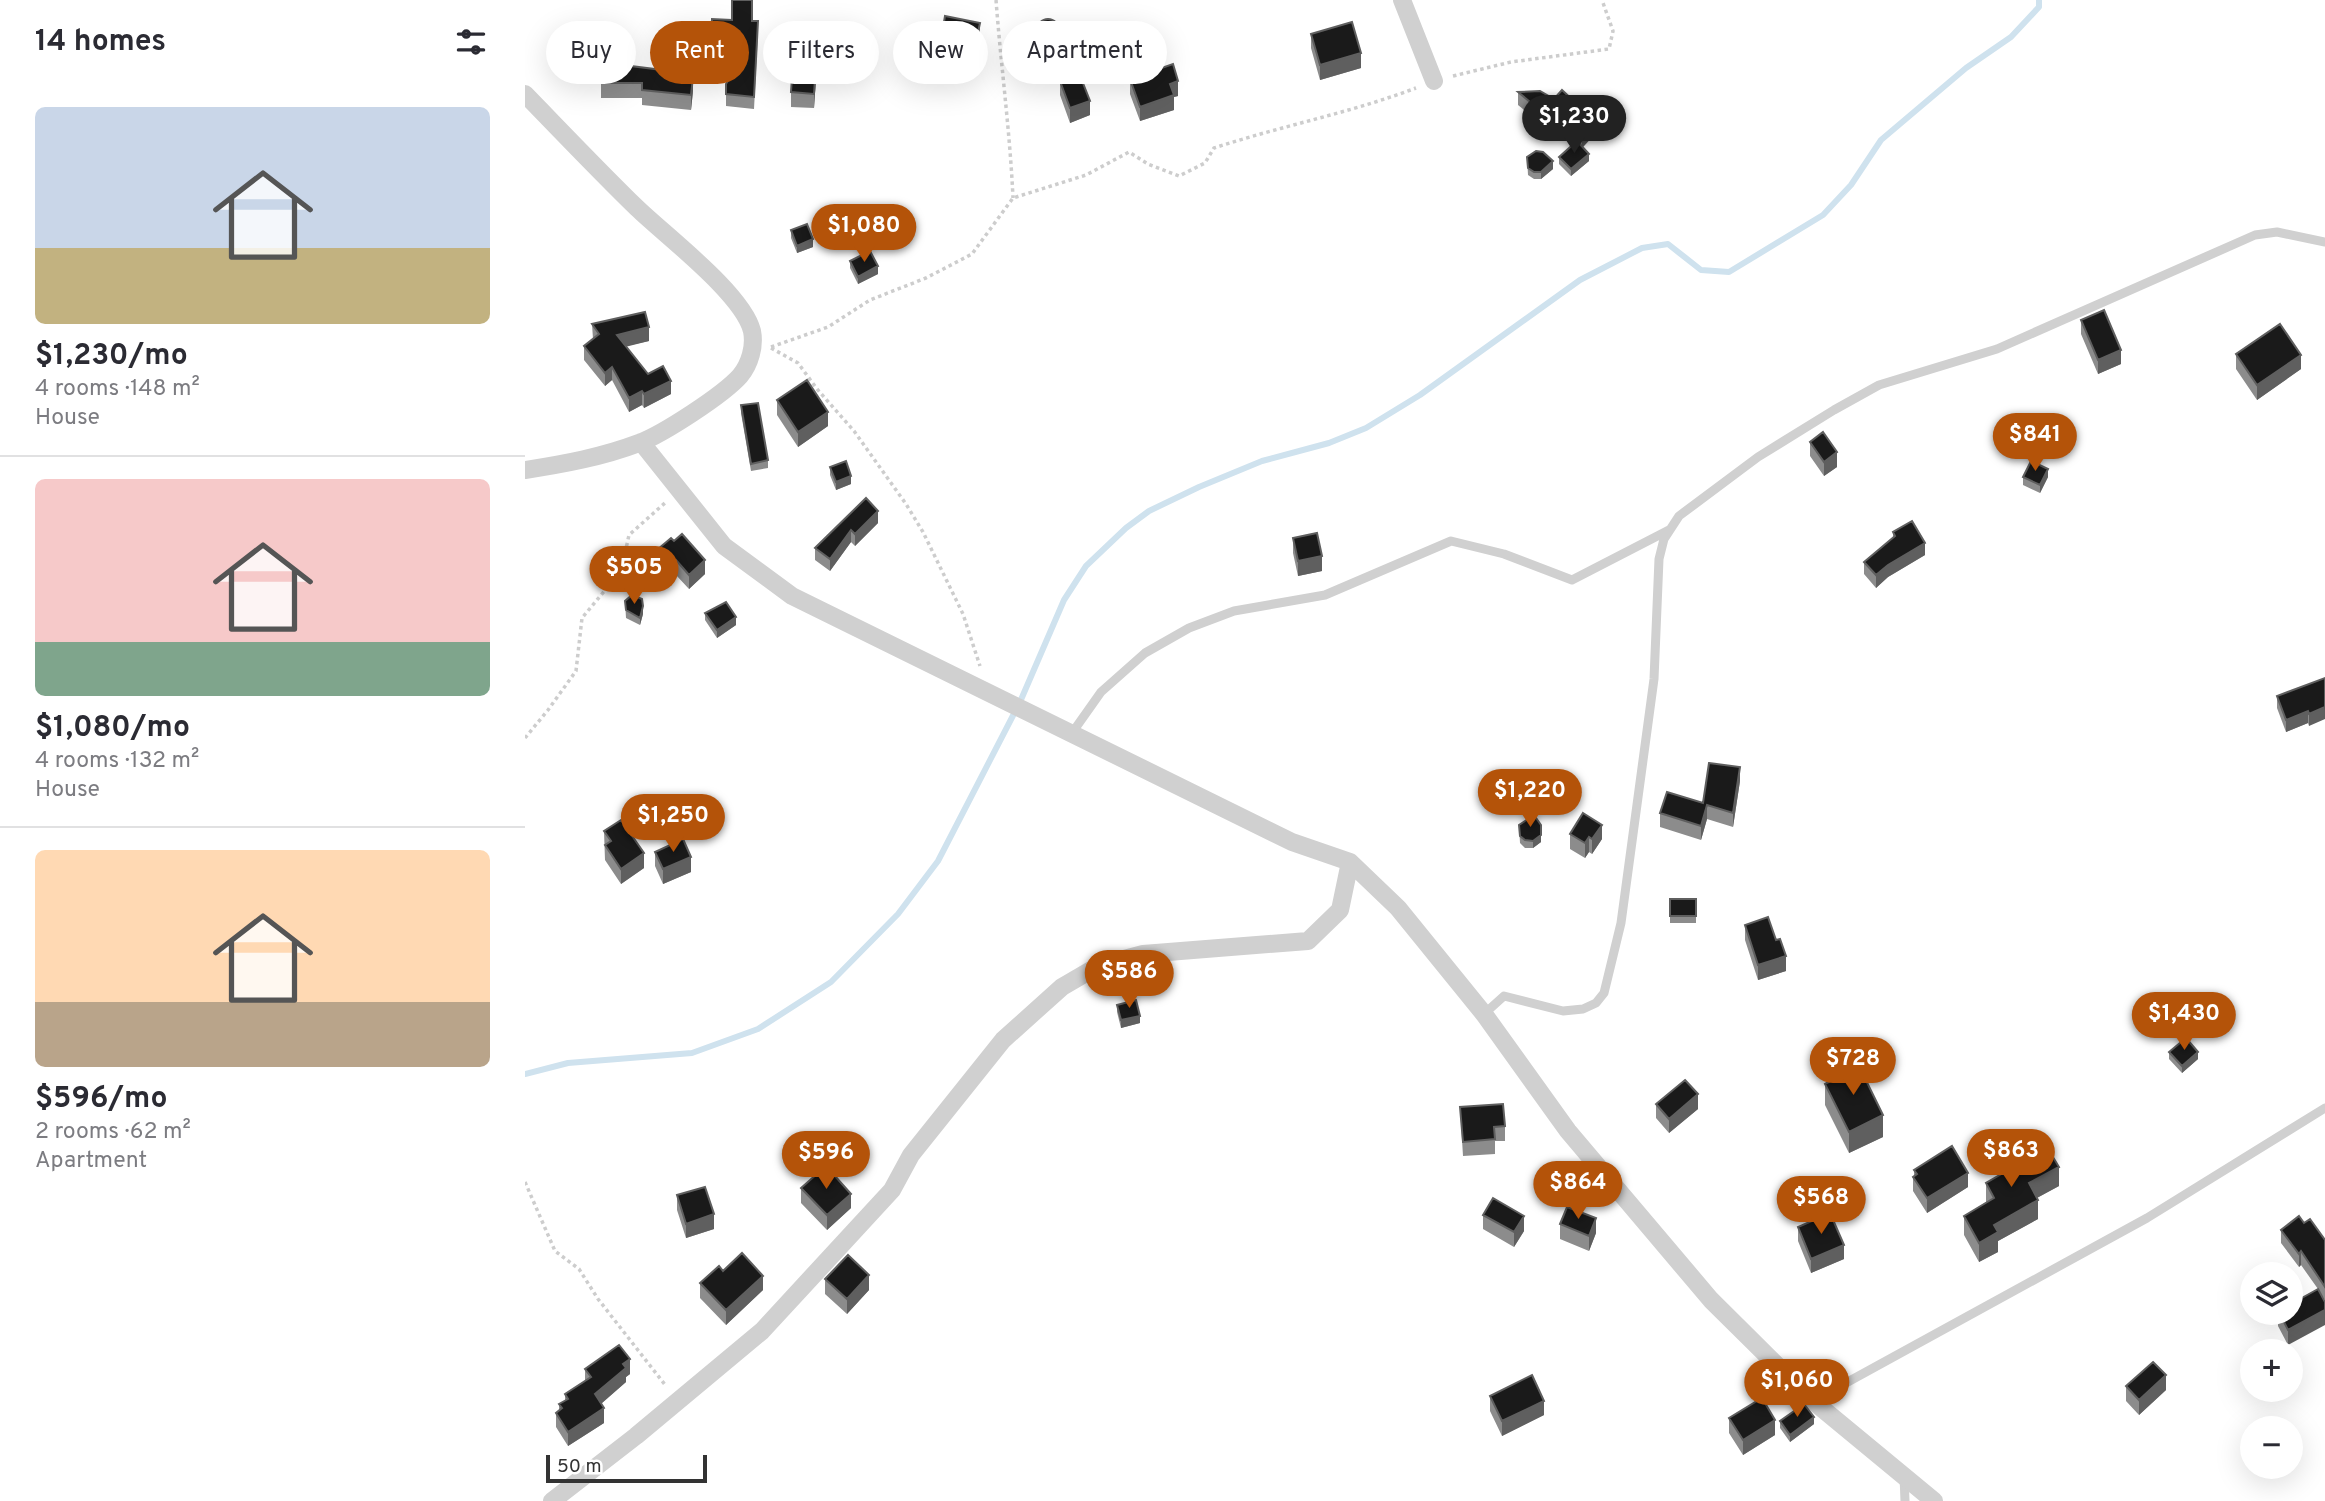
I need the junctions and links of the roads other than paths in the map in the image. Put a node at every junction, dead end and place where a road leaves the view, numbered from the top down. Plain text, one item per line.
1 (1402, 0) edge
2 (1434, 81) road end
3 (525, 94) edge
4 (2325, 242) edge
5 (641, 442) junction
6 (525, 470) edge
7 (1671, 529) junction
8 (1064, 729) junction
9 (1350, 862) junction
10 (1484, 1014) junction
11 (2325, 1108) edge
12 (1814, 1401) junction
13 (1904, 1474) junction
14 (552, 1501) edge
15 (1905, 1501) edge
16 (1934, 1501) edge

1 - 2 street
3 - 5 street
4 - 7 lane
5 - 6 street
5 - 8 street
7 - 8 lane
7 - 10 lane
8 - 9 street
9 - 10 street
9 - 14 street
10 - 12 street
11 - 12 lane
12 - 13 street
13 - 15 lane
13 - 16 street

